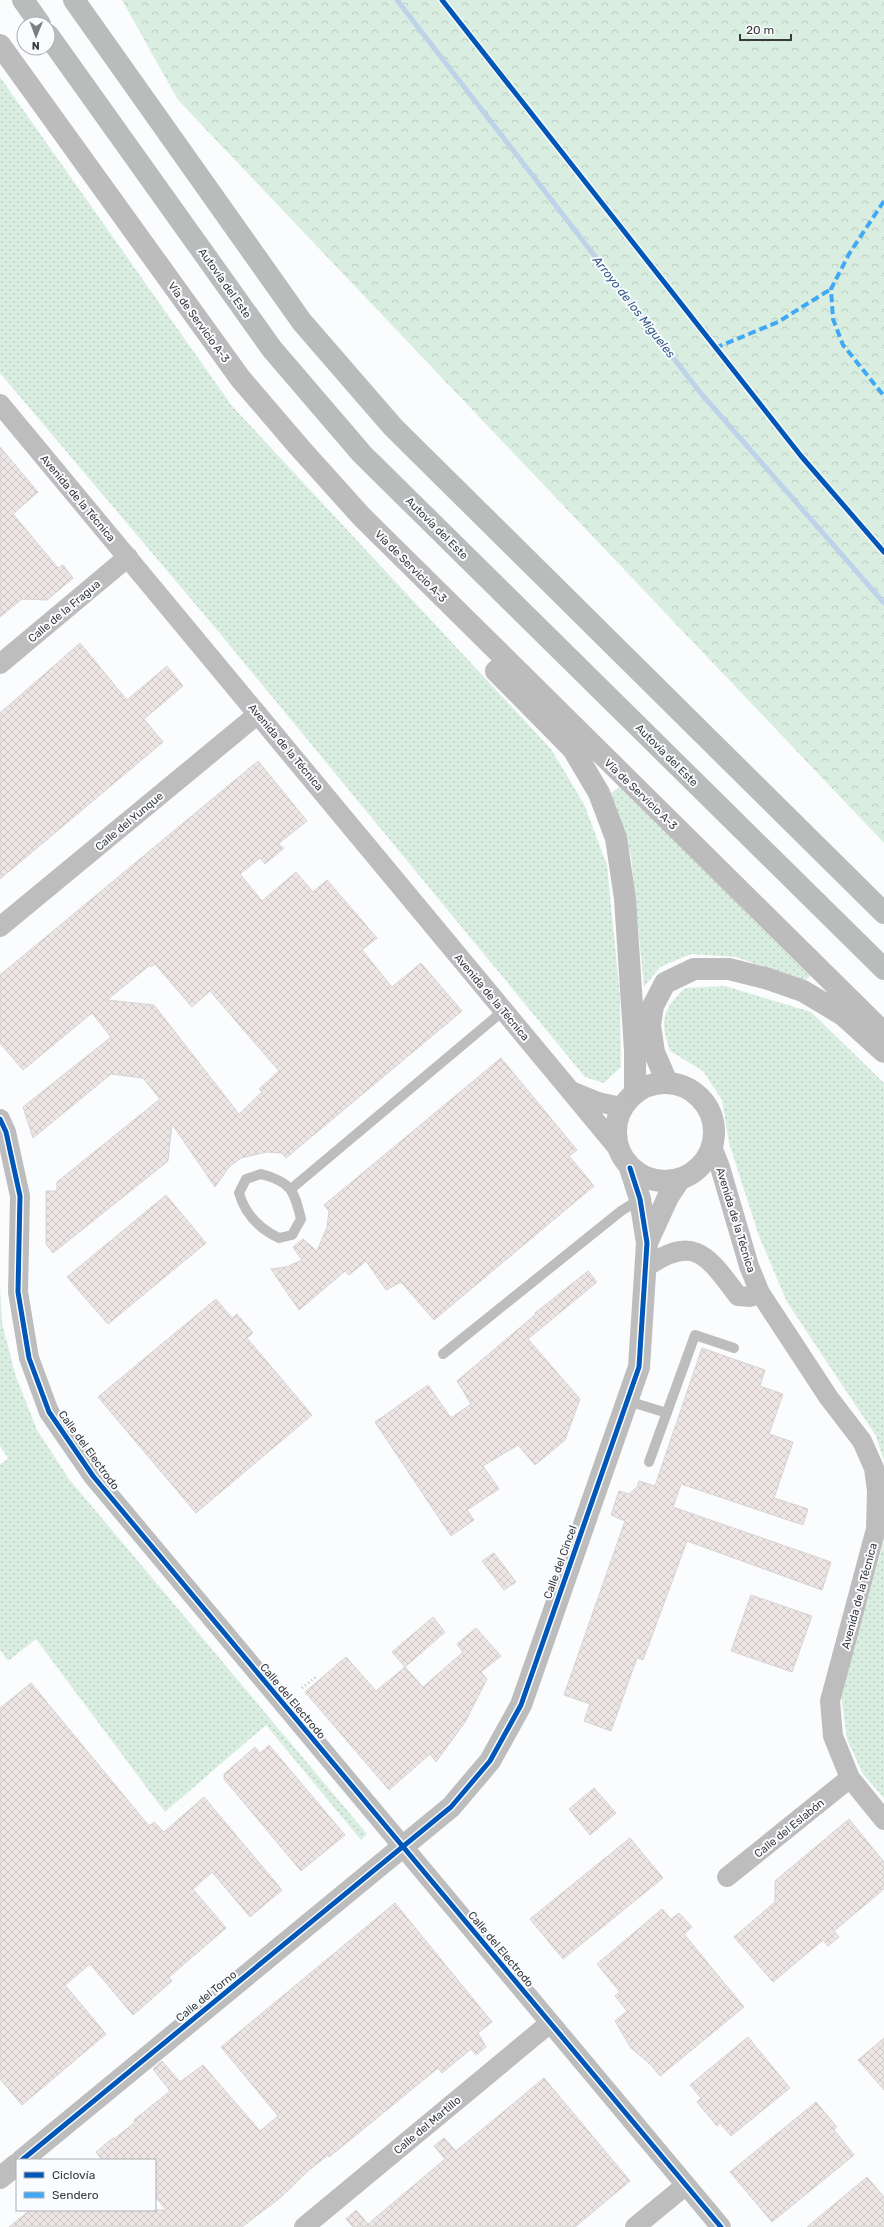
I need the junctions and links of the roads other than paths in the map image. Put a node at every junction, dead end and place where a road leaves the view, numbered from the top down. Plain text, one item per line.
1 (23, 0) edge
2 (74, 0) edge
3 (34, 16) edge
4 (0, 45) edge
5 (56, 46) edge
6 (0, 404) edge
7 (362, 517) junction
8 (128, 558) junction
9 (0, 664) edge
10 (258, 714) junction
11 (884, 913) edge
12 (0, 927) edge
13 (884, 969) edge
14 (503, 1011) junction
15 (884, 1033) edge
16 (884, 1052) edge
17 (667, 1082) junction
18 (570, 1091) junction
19 (628, 1099) junction
20 (0, 1119) edge
21 (617, 1147) junction
22 (712, 1147) junction
23 (630, 1168) junction
24 (680, 1179) junction
25 (291, 1189) junction
26 (640, 1199) junction
27 (647, 1243) junction
28 (645, 1268) junction
29 (760, 1293) junction
30 (734, 1348) dead end
31 (443, 1354) dead end
32 (628, 1401) junction
33 (667, 1413) junction
34 (649, 1462) dead end
35 (850, 1778) junction
36 (884, 1820) edge
37 (403, 1848) junction
38 (727, 1877) dead end
39 (550, 2023) junction
40 (23, 2159) edge
41 (16, 2165) edge
42 (0, 2178) edge
43 (686, 2185) junction
44 (304, 2227) edge
45 (635, 2227) edge
46 (721, 2227) edge

1 - 3 highway
2 - 11 highway
4 - 7 main road, Vía de Servicio A-3
5 - 13 highway, Autovía del Este
6 - 8 street, Avenida de la Técnica
7 - 15 main road, Vía de Servicio A-3
7 - 19 main road
8 - 9 street, Calle de la Fragua
8 - 10 street, Avenida de la Técnica
10 - 12 street, Calle del Yunque
10 - 14 street, Avenida de la Técnica
14 - 18 street, Avenida de la Técnica
14 - 25 lane
16 - 17 main road
17 - 19 street
17 - 22 street
18 - 19 street, Avenida de la Técnica
18 - 21 street, Avenida de la Técnica
19 - 21 street
20 - 37 street, Calle del Electrodo
21 - 23 street
22 - 24 street
22 - 29 street, Avenida de la Técnica
23 - 24 street
23 - 26 street
24 - 27 street
25 - 25 lane
26 - 27 street
26 - 31 lane
27 - 28 street, Calle del Cincel
28 - 29 street
28 - 32 street, Calle del Cincel
29 - 35 street, Avenida de la Técnica
30 - 33 lane
32 - 33 lane
32 - 37 street, Calle del Cincel
33 - 34 lane
35 - 36 street, Avenida de la Técnica
35 - 38 street, Calle del Eslabón
37 - 39 street, Calle del Electrodo
37 - 40 street, Calle del Torno
39 - 43 street, Calle del Electrodo
39 - 44 street, Calle del Martillo
41 - 42 street
43 - 45 street
43 - 46 street, Calle del Electrodo

